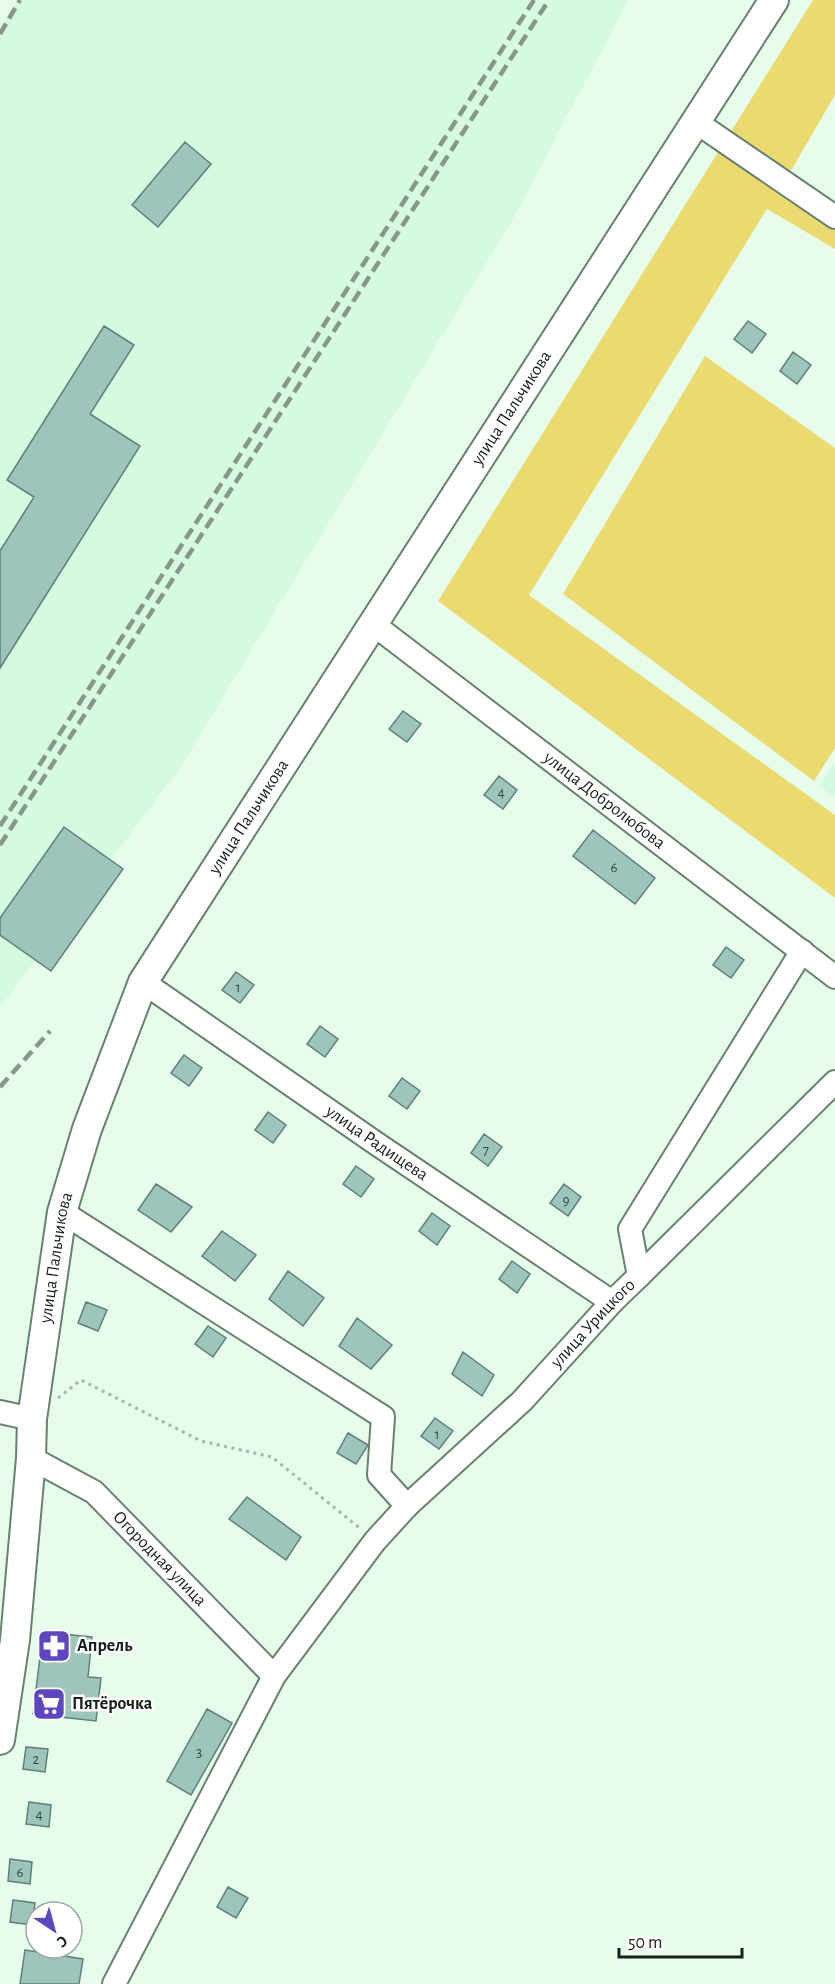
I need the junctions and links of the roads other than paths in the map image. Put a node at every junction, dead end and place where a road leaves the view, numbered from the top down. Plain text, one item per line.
1 (774, 0) edge
2 (696, 122) junction
3 (835, 217) edge
4 (373, 624) junction
5 (802, 951) junction
6 (835, 977) edge
7 (143, 981) junction
8 (835, 1082) edge
9 (62, 1212) junction
10 (639, 1276) junction
11 (612, 1302) junction
12 (0, 1412) edge
13 (32, 1419) junction
14 (31, 1458) junction
15 (407, 1506) junction
16 (274, 1676) junction
17 (0, 1740) edge
18 (114, 1984) edge

1 - 2 main road, улица Пальчикова
2 - 3 street
2 - 4 main road, улица Пальчикова
4 - 5 street, улица Добролюбова
4 - 7 main road, улица Пальчикова
5 - 6 street, улица Добролюбова
5 - 10 street, улица Урицкого
7 - 9 main road, улица Пальчикова
7 - 11 street, улица Радищева
8 - 10 street
9 - 13 main road, улица Пальчикова
9 - 15 street
10 - 11 street, улица Урицкого
11 - 15 street, улица Урицкого
12 - 13 street
13 - 14 main road, улица Пальчикова
14 - 16 street, Огородная улица
14 - 17 main road, улица Пальчикова
15 - 16 street, улица Урицкого
16 - 18 street, улица Урицкого

